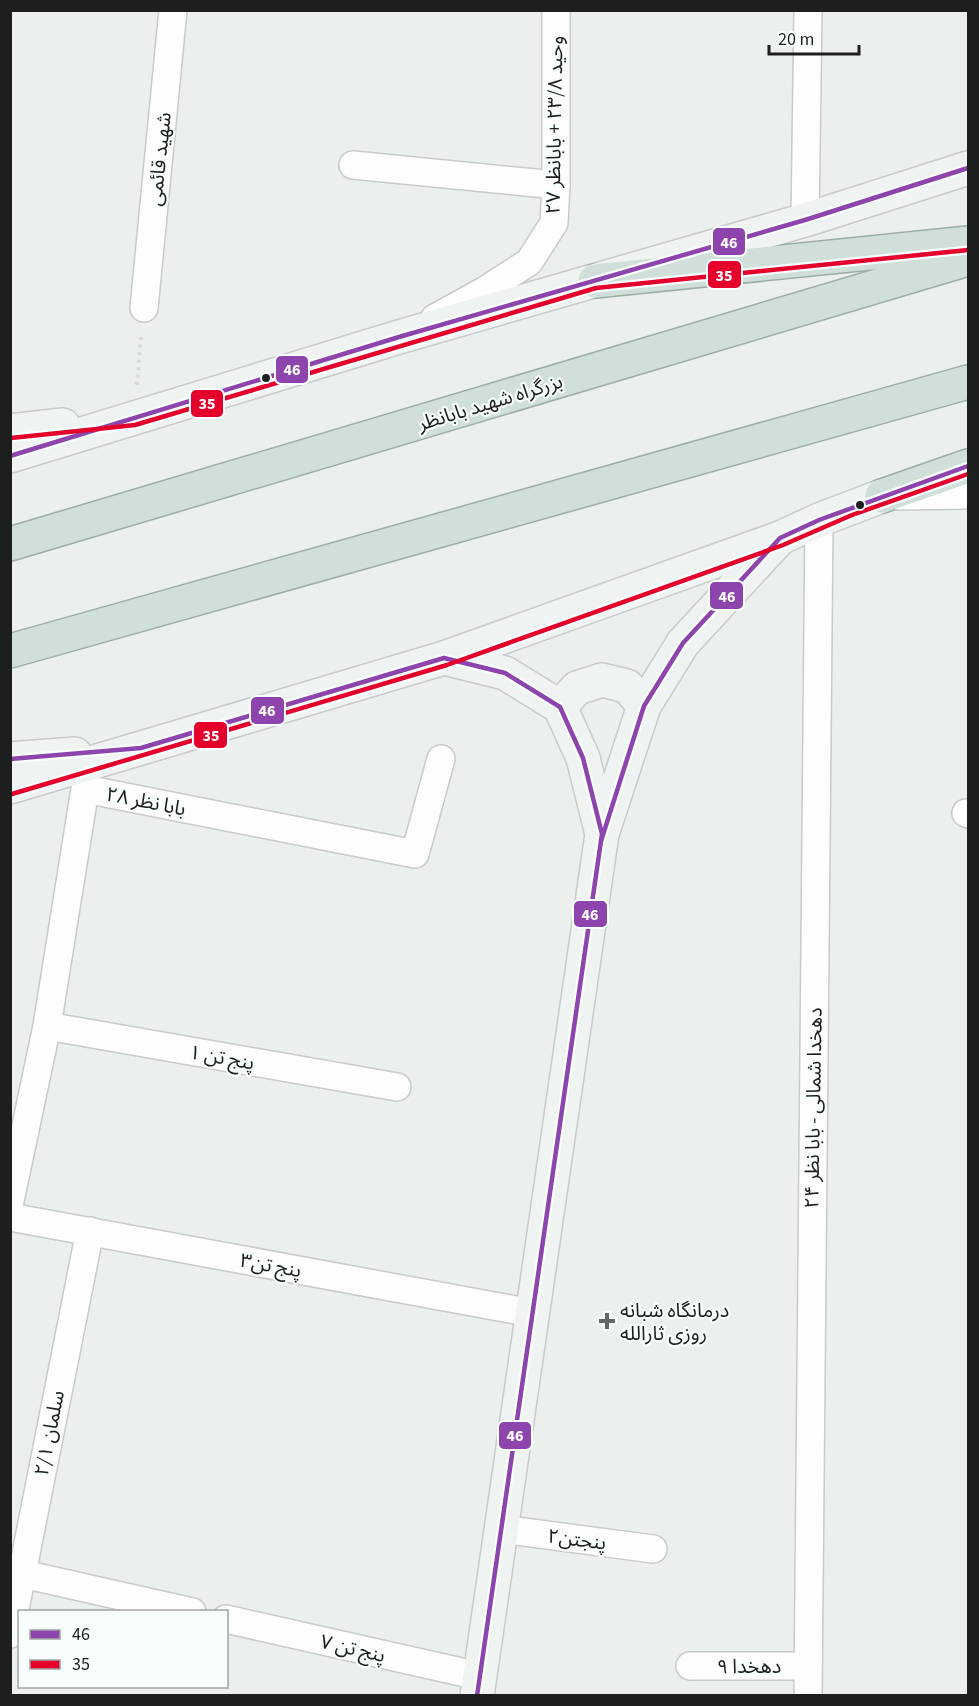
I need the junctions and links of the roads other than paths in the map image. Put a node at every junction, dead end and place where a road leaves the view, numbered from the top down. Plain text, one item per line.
1 (173, 10) edge
2 (556, 10) edge
3 (808, 10) edge
4 (353, 165) dead end
5 (969, 168) edge
6 (556, 185) junction
7 (805, 220) junction
8 (969, 243) edge
9 (969, 259) edge
10 (595, 280) junction
11 (144, 308) road end
12 (399, 338) junction
13 (969, 382) edge
14 (133, 418) junction
15 (10, 431) edge
16 (10, 456) edge
17 (969, 466) edge
18 (969, 495) edge
19 (882, 496) junction
20 (819, 520) junction
21 (780, 538) junction
22 (10, 544) edge
23 (10, 651) edge
24 (444, 658) junction
25 (644, 706) junction
26 (560, 707) junction
27 (141, 748) junction
28 (10, 759) edge
29 (441, 759) dead end
30 (10, 787) edge
31 (602, 834) junction
32 (47, 1026) junction
33 (397, 1087) dead end
34 (10, 1201) edge
35 (10, 1216) edge
36 (90, 1231) junction
37 (532, 1312) junction
38 (501, 1529) junction
39 (653, 1549) dead end
40 (23, 1574) junction
41 (187, 1610) edge
42 (228, 1620) edge
43 (10, 1634) edge
44 (690, 1666) dead end
45 (808, 1666) junction
46 (478, 1686) edge
47 (808, 1695) edge

1 - 11 street, شهید قائمی
2 - 6 street, وحید ۲۳/۸ + بابانظر ۲۷
3 - 7 street
4 - 6 street
5 - 7 main road
6 - 12 street, وحید ۲۳/۸ + بابانظر ۲۷
7 - 10 main road
8 - 10 highway
9 - 22 highway, بزرگراه شهید بابانظر
10 - 12 main road
12 - 14 main road
13 - 23 highway
14 - 15 main road
14 - 16 main road
17 - 19 highway
18 - 19 street
19 - 20 main road
20 - 21 main road
20 - 45 street, دهخدا شمالی - بابا نظر ۲۴
21 - 24 main road
21 - 25 main road
24 - 26 main road
24 - 27 main road
25 - 26 main road
25 - 31 main road
26 - 31 main road
27 - 28 main road
27 - 30 main road
29 - 32 street, بابا نظر ۲۸
31 - 37 main road
32 - 33 street, پنج تن ۱
32 - 34 street, بابا نظر ۲۸
35 - 36 street, پنج تن۳
36 - 37 street, پنج تن۳
36 - 40 street, سلمان ۲/۱
37 - 38 main road
38 - 39 street, پنجتن۲
38 - 46 main road
40 - 41 street
40 - 43 street, سلمان ۲/۱
42 - 46 street, پنج تن ۷
44 - 45 street, دهخدا ۹
45 - 47 street, دهخدا شمالی - بابا نظر ۲۴

